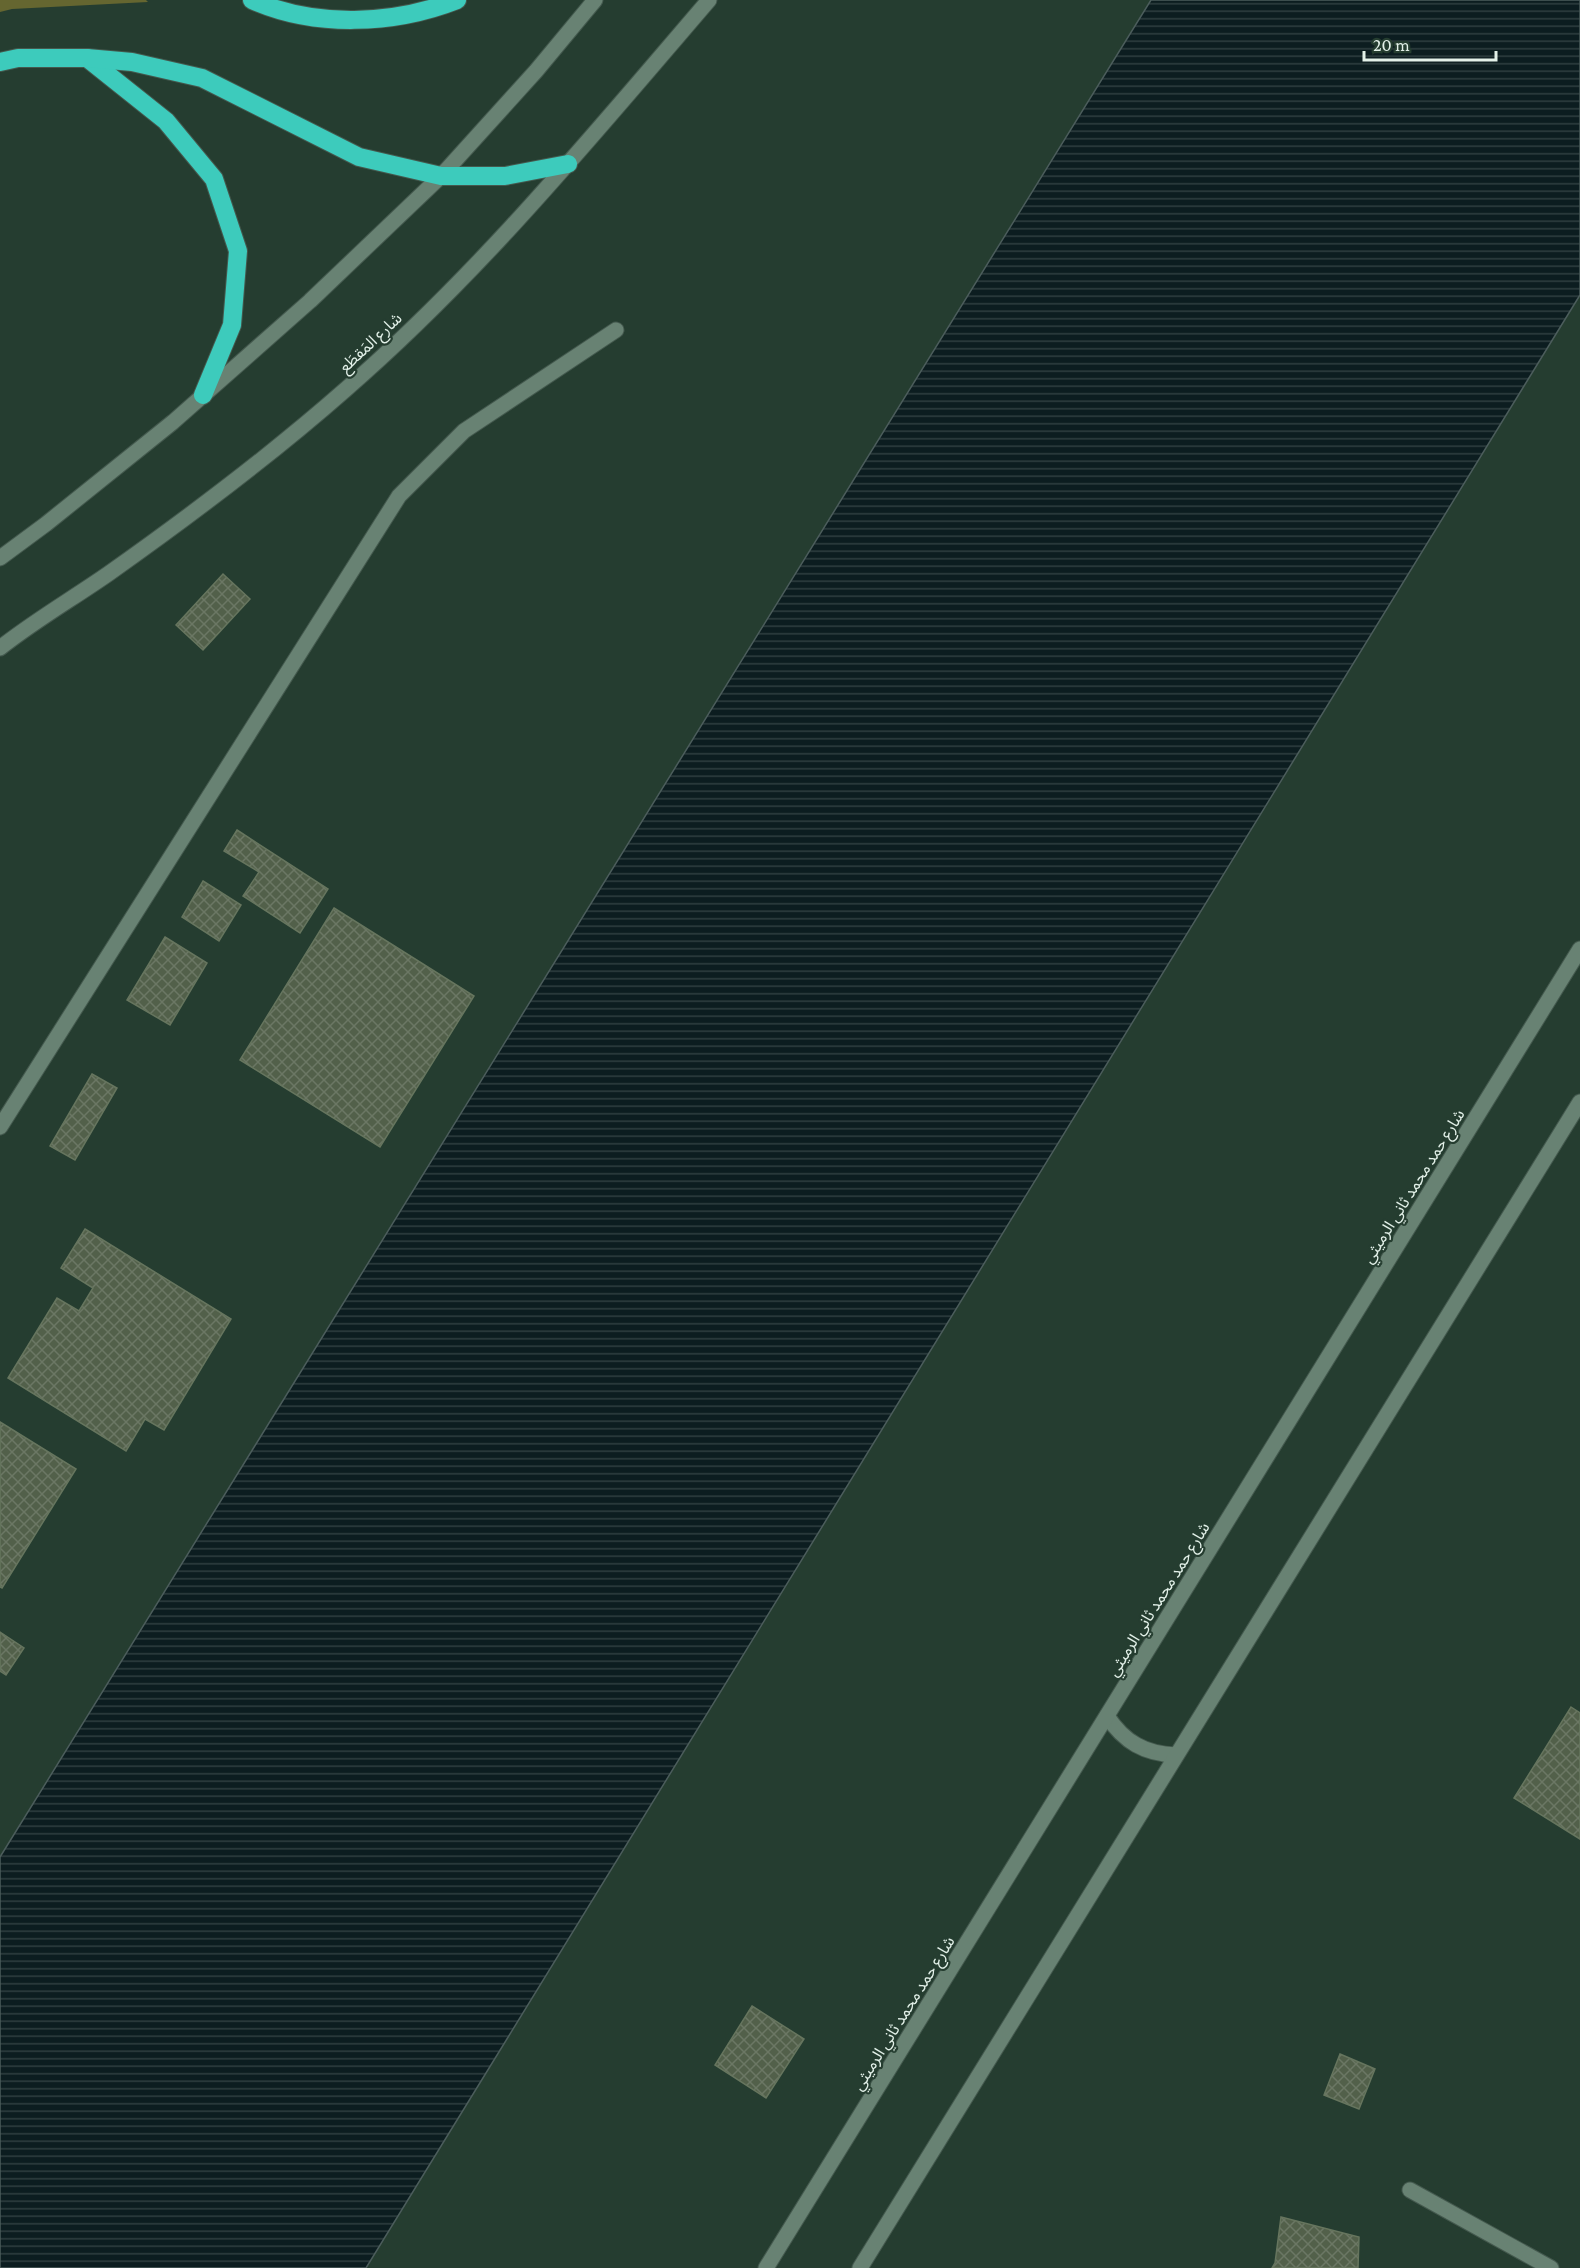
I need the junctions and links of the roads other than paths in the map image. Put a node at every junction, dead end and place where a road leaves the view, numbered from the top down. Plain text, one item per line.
1 (252, 0) edge
2 (457, 0) edge
3 (595, 0) edge
4 (709, 0) edge
5 (87, 58) junction
6 (0, 62) edge
7 (568, 164) junction
8 (441, 176) junction
9 (616, 330) dead end
10 (203, 395) junction
11 (0, 558) edge
12 (0, 648) edge
13 (1580, 949) edge
14 (1580, 1102) edge
15 (0, 1127) edge
16 (1107, 1716) junction
17 (1176, 1755) junction
18 (1410, 2190) dead end
19 (766, 2268) edge
20 (860, 2268) edge
21 (1551, 2268) edge

1 - 2 highway
3 - 8 street
4 - 7 street, شارع المَقطَع
5 - 6 highway
5 - 8 highway
5 - 10 highway
7 - 8 highway
7 - 12 street, شارع المَقطَع
8 - 10 street
9 - 15 street
10 - 11 street
13 - 16 street, شارع حمد محمد ثاني الرميثي
14 - 17 street
16 - 17 street
16 - 19 street, شارع حمد محمد ثاني الرميثي
17 - 20 street
18 - 21 street

